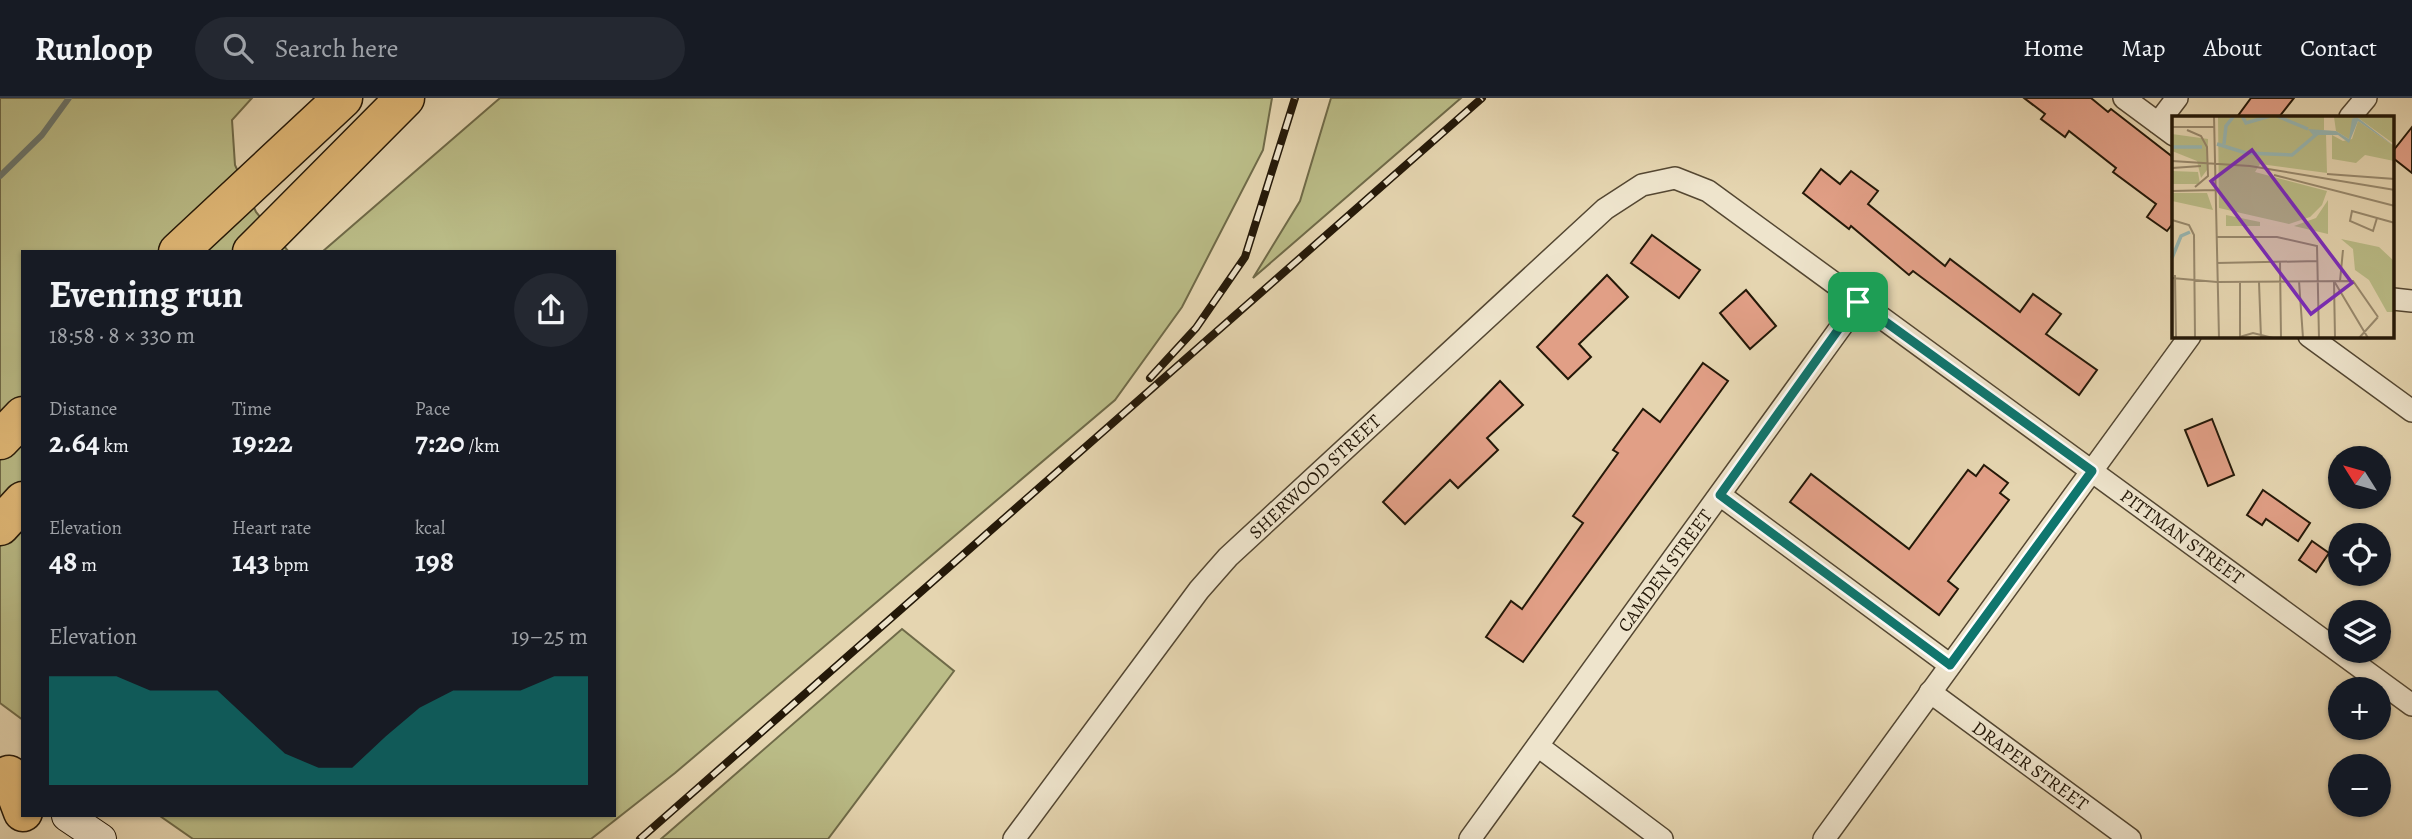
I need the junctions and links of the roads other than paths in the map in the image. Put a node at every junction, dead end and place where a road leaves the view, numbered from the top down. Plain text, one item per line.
1 (317, 98) edge
2 (343, 98) edge
3 (405, 98) edge
4 (434, 98) edge
5 (2124, 98) edge
6 (2177, 98) edge
7 (2366, 98) edge
8 (2351, 116) edge
9 (2166, 129) edge
10 (1675, 178) joint
11 (298, 205) junction
12 (179, 250) edge
13 (179, 250) edge
14 (254, 250) edge
15 (2394, 299) edge
16 (2412, 301) edge
17 (1858, 302) junction
18 (2189, 338) edge
19 (2312, 338) edge
20 (2412, 411) edge
21 (21, 418) edge
22 (0, 440) edge
23 (2092, 471) junction
24 (1720, 495) junction
25 (21, 503) edge
26 (0, 526) edge
27 (1950, 665) junction
28 (1930, 692) junction
29 (2412, 705) edge
30 (1538, 746) junction
31 (10, 776) edge
32 (21, 808) edge
33 (24, 817) edge
34 (68, 817) edge
35 (33, 839) edge
36 (101, 839) edge
37 (1014, 839) edge
38 (1470, 839) edge
39 (1662, 839) edge
40 (1824, 839) edge
41 (2130, 839) edge

1 - 12 highway
2 - 13 highway
3 - 11 highway
4 - 11 highway
5 - 9 street
6 - 9 street
7 - 8 street
10 - 17 street, PITTMAN STREET
10 - 37 street, SHERWOOD STREET
11 - 14 highway
15 - 16 street
17 - 23 street, PITTMAN STREET
17 - 24 street, CAMDEN STREET
18 - 23 street
19 - 20 street
21 - 22 highway
23 - 27 street
23 - 29 street, PITTMAN STREET
24 - 27 street
24 - 30 street, CAMDEN STREET
25 - 26 highway
27 - 28 street
28 - 40 street
28 - 41 street, DRAPER STREET
30 - 38 street, CAMDEN STREET
30 - 39 street
31 - 32 highway
33 - 35 highway
34 - 36 main road

